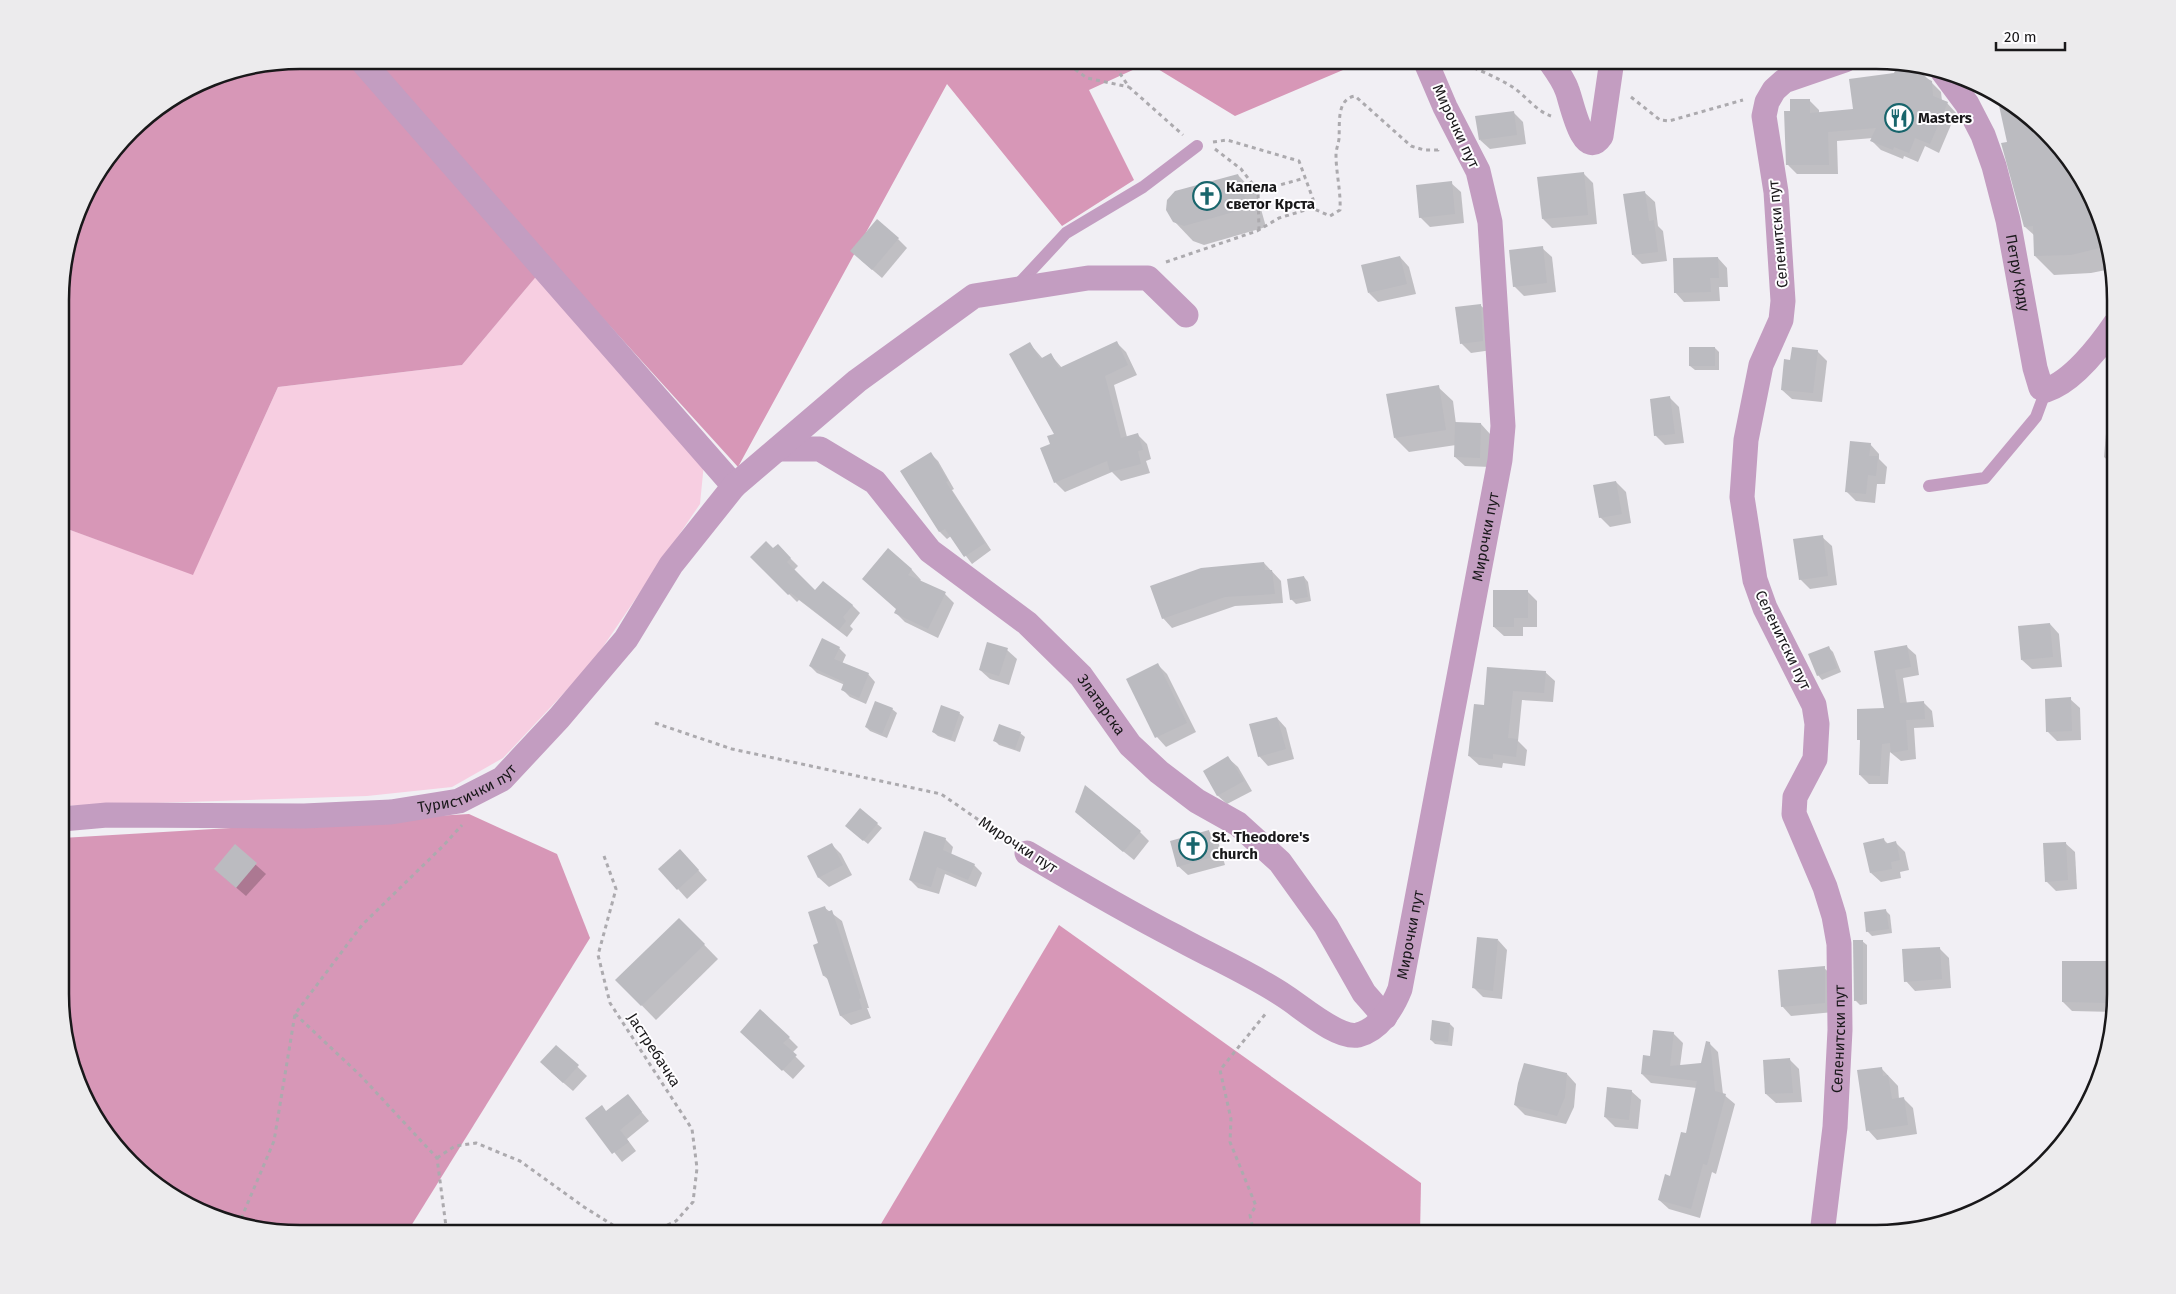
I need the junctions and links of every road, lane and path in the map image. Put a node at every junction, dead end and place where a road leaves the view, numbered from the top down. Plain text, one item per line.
1 (369, 69) edge
2 (1074, 69) edge
3 (1117, 69) edge
4 (1429, 69) edge
5 (1472, 69) edge
6 (1555, 69) edge
7 (1819, 69) edge
8 (1611, 72) edge
9 (1949, 81) edge
10 (1129, 87) junction
11 (1747, 99) dead end
12 (1578, 125) junction
13 (1438, 142) dead end
14 (1201, 145) junction
15 (1213, 148) dead end
16 (1305, 178) junction
17 (1258, 191) junction
18 (1312, 208) junction
19 (1259, 230) junction
20 (1130, 278) junction
21 (1014, 289) junction
22 (1186, 315) dead end
23 (2107, 335) edge
24 (2046, 390) junction
25 (778, 449) junction
26 (734, 486) junction
27 (1929, 486) dead end
28 (655, 724) dead end
29 (69, 819) edge
30 (462, 824) dead end
31 (1027, 853) joint
32 (604, 856) dead end
33 (1277, 991) junction
34 (295, 1014) junction
35 (1385, 1017) junction
36 (437, 1158) junction
37 (242, 1217) edge
38 (446, 1225) edge
39 (613, 1225) edge
40 (669, 1225) edge
41 (1252, 1225) edge
42 (1823, 1225) edge

1 - 26 street
2 - 10 path
3 - 10 path
4 - 35 street, Мирочки пут
5 - 12 path
6 - 12 street
7 - 42 street, Селенитски пут
8 - 11 path
8 - 12 street
9 - 24 street, Петру Крду
10 - 14 path
13 - 18 path
14 - 16 path
14 - 21 lane
15 - 17 path
16 - 17 path
16 - 18 path
17 - 19 path
18 - 19 path
19 - 20 path
20 - 21 street, Туристички пут
20 - 22 street, Туристички пут
21 - 25 street, Туристички пут
23 - 24 street
24 - 27 lane
25 - 26 street, Туристички пут
25 - 35 street, Златарска
26 - 29 street, Туристички пут
28 - 31 path, Мирочки пут
30 - 34 path
31 - 33 street, Мирочки пут
32 - 40 path, Јастребачка
33 - 35 street, Мирочки пут
33 - 41 path
34 - 36 path
34 - 37 path
36 - 38 path
36 - 39 path

